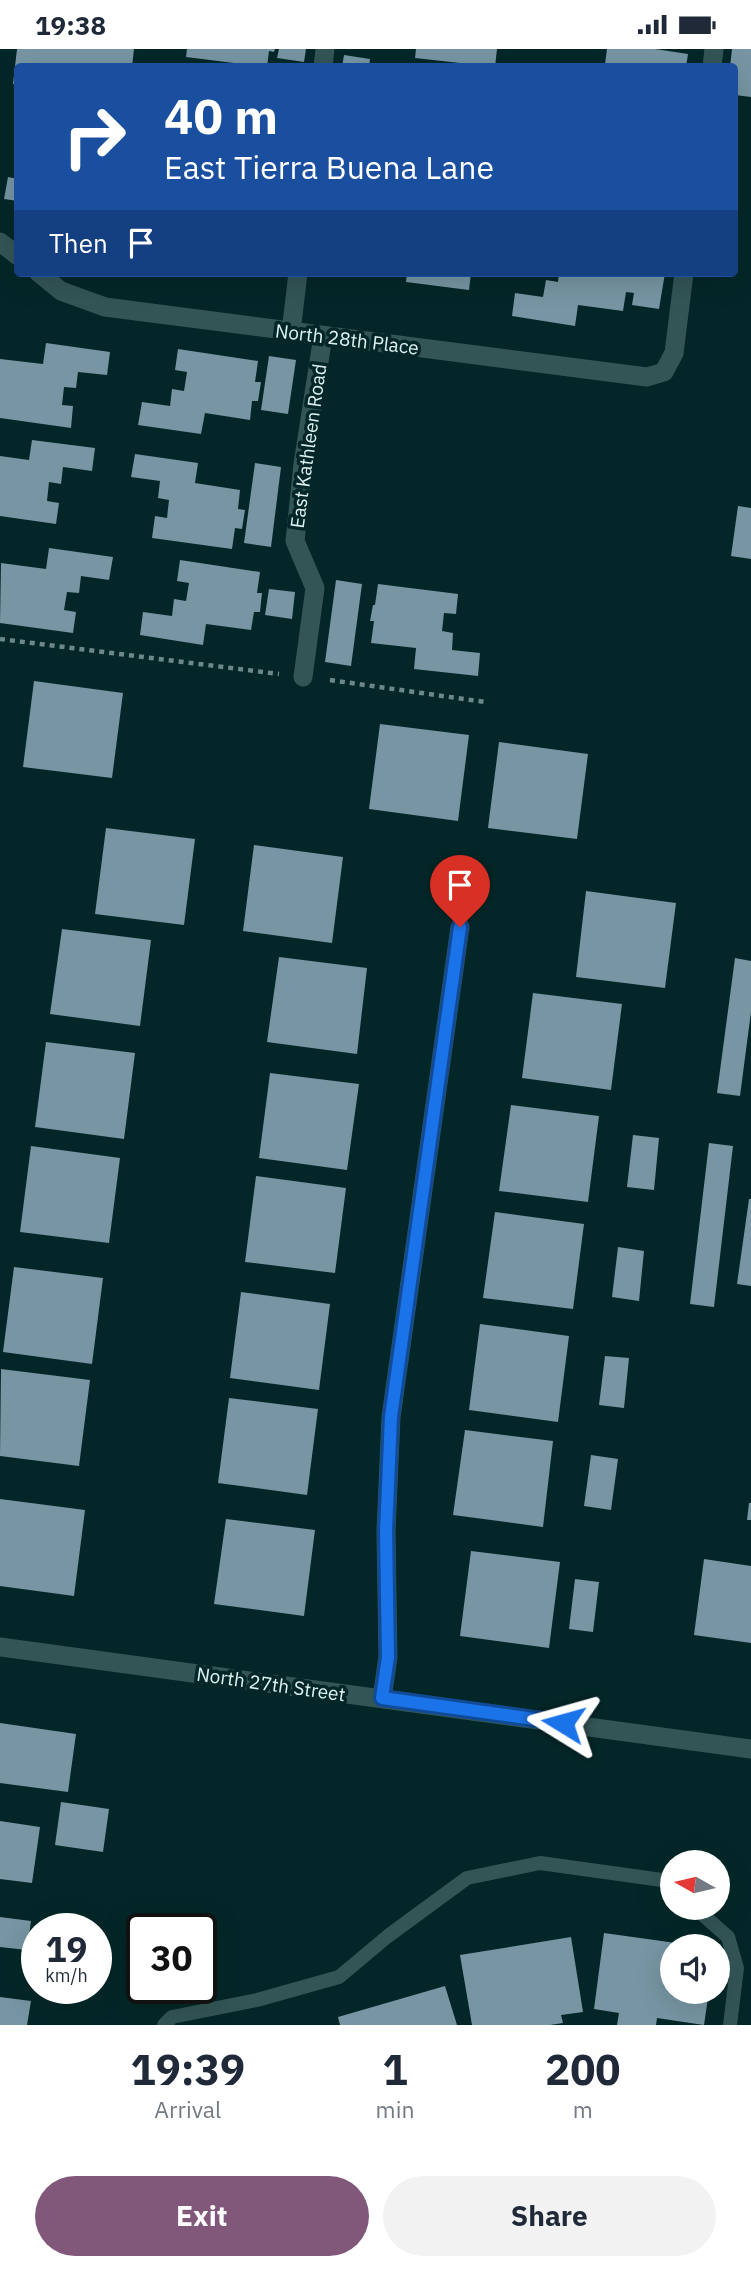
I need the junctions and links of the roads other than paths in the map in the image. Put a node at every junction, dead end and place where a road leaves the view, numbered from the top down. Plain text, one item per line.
1 (0, 242) edge
2 (14, 253) edge
3 (43, 277) edge
4 (298, 277) edge
5 (684, 277) edge
6 (291, 333) junction
7 (323, 337) junction
8 (303, 677) road end
9 (460, 927) dead end
10 (0, 1647) edge
11 (382, 1698) junction
12 (751, 1749) edge
13 (660, 1880) edge
14 (709, 1920) edge
15 (164, 2025) edge
16 (730, 2025) edge

1 - 2 street
3 - 6 street, North 28th Place
4 - 6 street
5 - 7 street, North 28th Place
6 - 7 street, North 28th Place
7 - 8 street, East Kathleen Road
9 - 11 street
10 - 11 street, North 27th Street
11 - 12 street, North 27th Street
13 - 15 lane
14 - 16 lane

